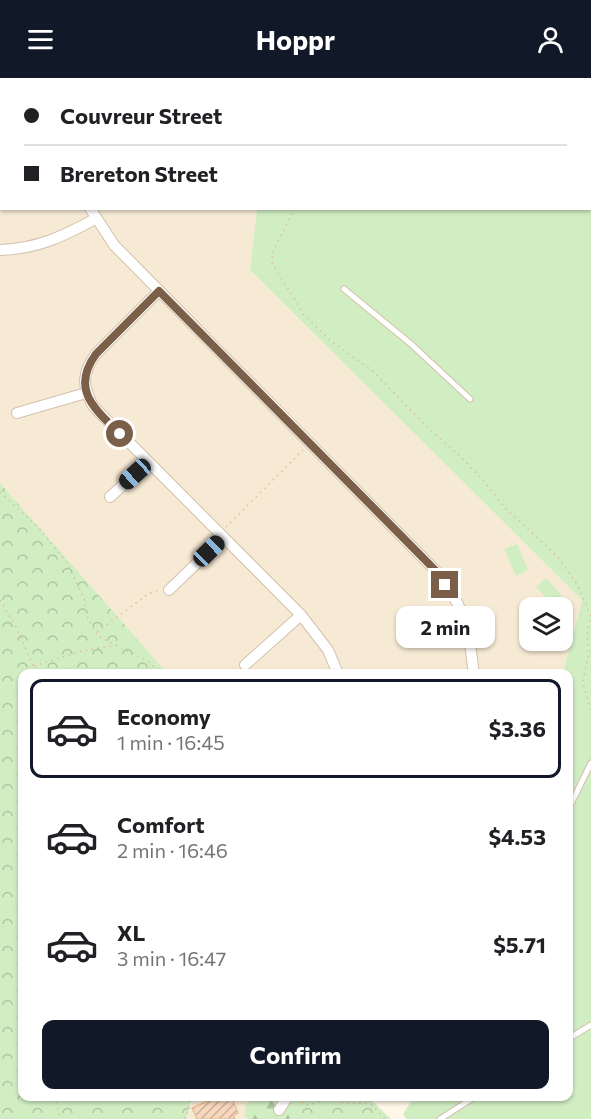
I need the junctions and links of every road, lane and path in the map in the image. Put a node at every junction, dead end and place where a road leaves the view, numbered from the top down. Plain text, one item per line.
1 (91, 210) edge
2 (294, 210) edge
3 (95, 219) junction
4 (0, 250) edge
5 (344, 289) dead end
6 (159, 291) junction
7 (86, 393) junction
8 (470, 399) dead end
9 (17, 413) dead end
10 (309, 443) junction
11 (148, 462) junction
12 (0, 492) edge
13 (110, 497) dead end
14 (221, 536) junction
15 (169, 590) joint
16 (0, 600) edge
17 (300, 615) junction
18 (96, 632) junction
19 (117, 645) junction
20 (245, 665) dead end
21 (34, 666) junction
22 (35, 669) edge
23 (156, 669) edge
24 (336, 669) edge
25 (473, 669) edge
26 (591, 713) edge
27 (591, 763) edge
28 (573, 800) edge
29 (591, 1025) edge
30 (573, 1036) edge
31 (56, 1101) edge
32 (190, 1101) edge
33 (285, 1101) edge
34 (299, 1101) edge
35 (324, 1101) edge
36 (338, 1101) edge
37 (468, 1101) edge
38 (279, 1110) dead end
39 (60, 1119) edge
40 (185, 1119) edge
41 (385, 1119) edge
42 (440, 1119) edge

1 - 3 street
2 - 26 path
3 - 4 street
3 - 6 street
5 - 8 lane
6 - 7 street
6 - 10 street
7 - 9 street
7 - 11 street
10 - 14 path
10 - 25 street
11 - 13 street
11 - 14 street
12 - 18 path
14 - 15 street
14 - 17 street
15 - 18 path
16 - 21 path
17 - 20 street
17 - 24 street
18 - 19 path
19 - 21 path
19 - 23 path
21 - 22 path
27 - 28 lane
29 - 30 lane
31 - 39 path
32 - 40 path
33 - 38 street
34 - 35 path
36 - 41 path
37 - 42 lane

